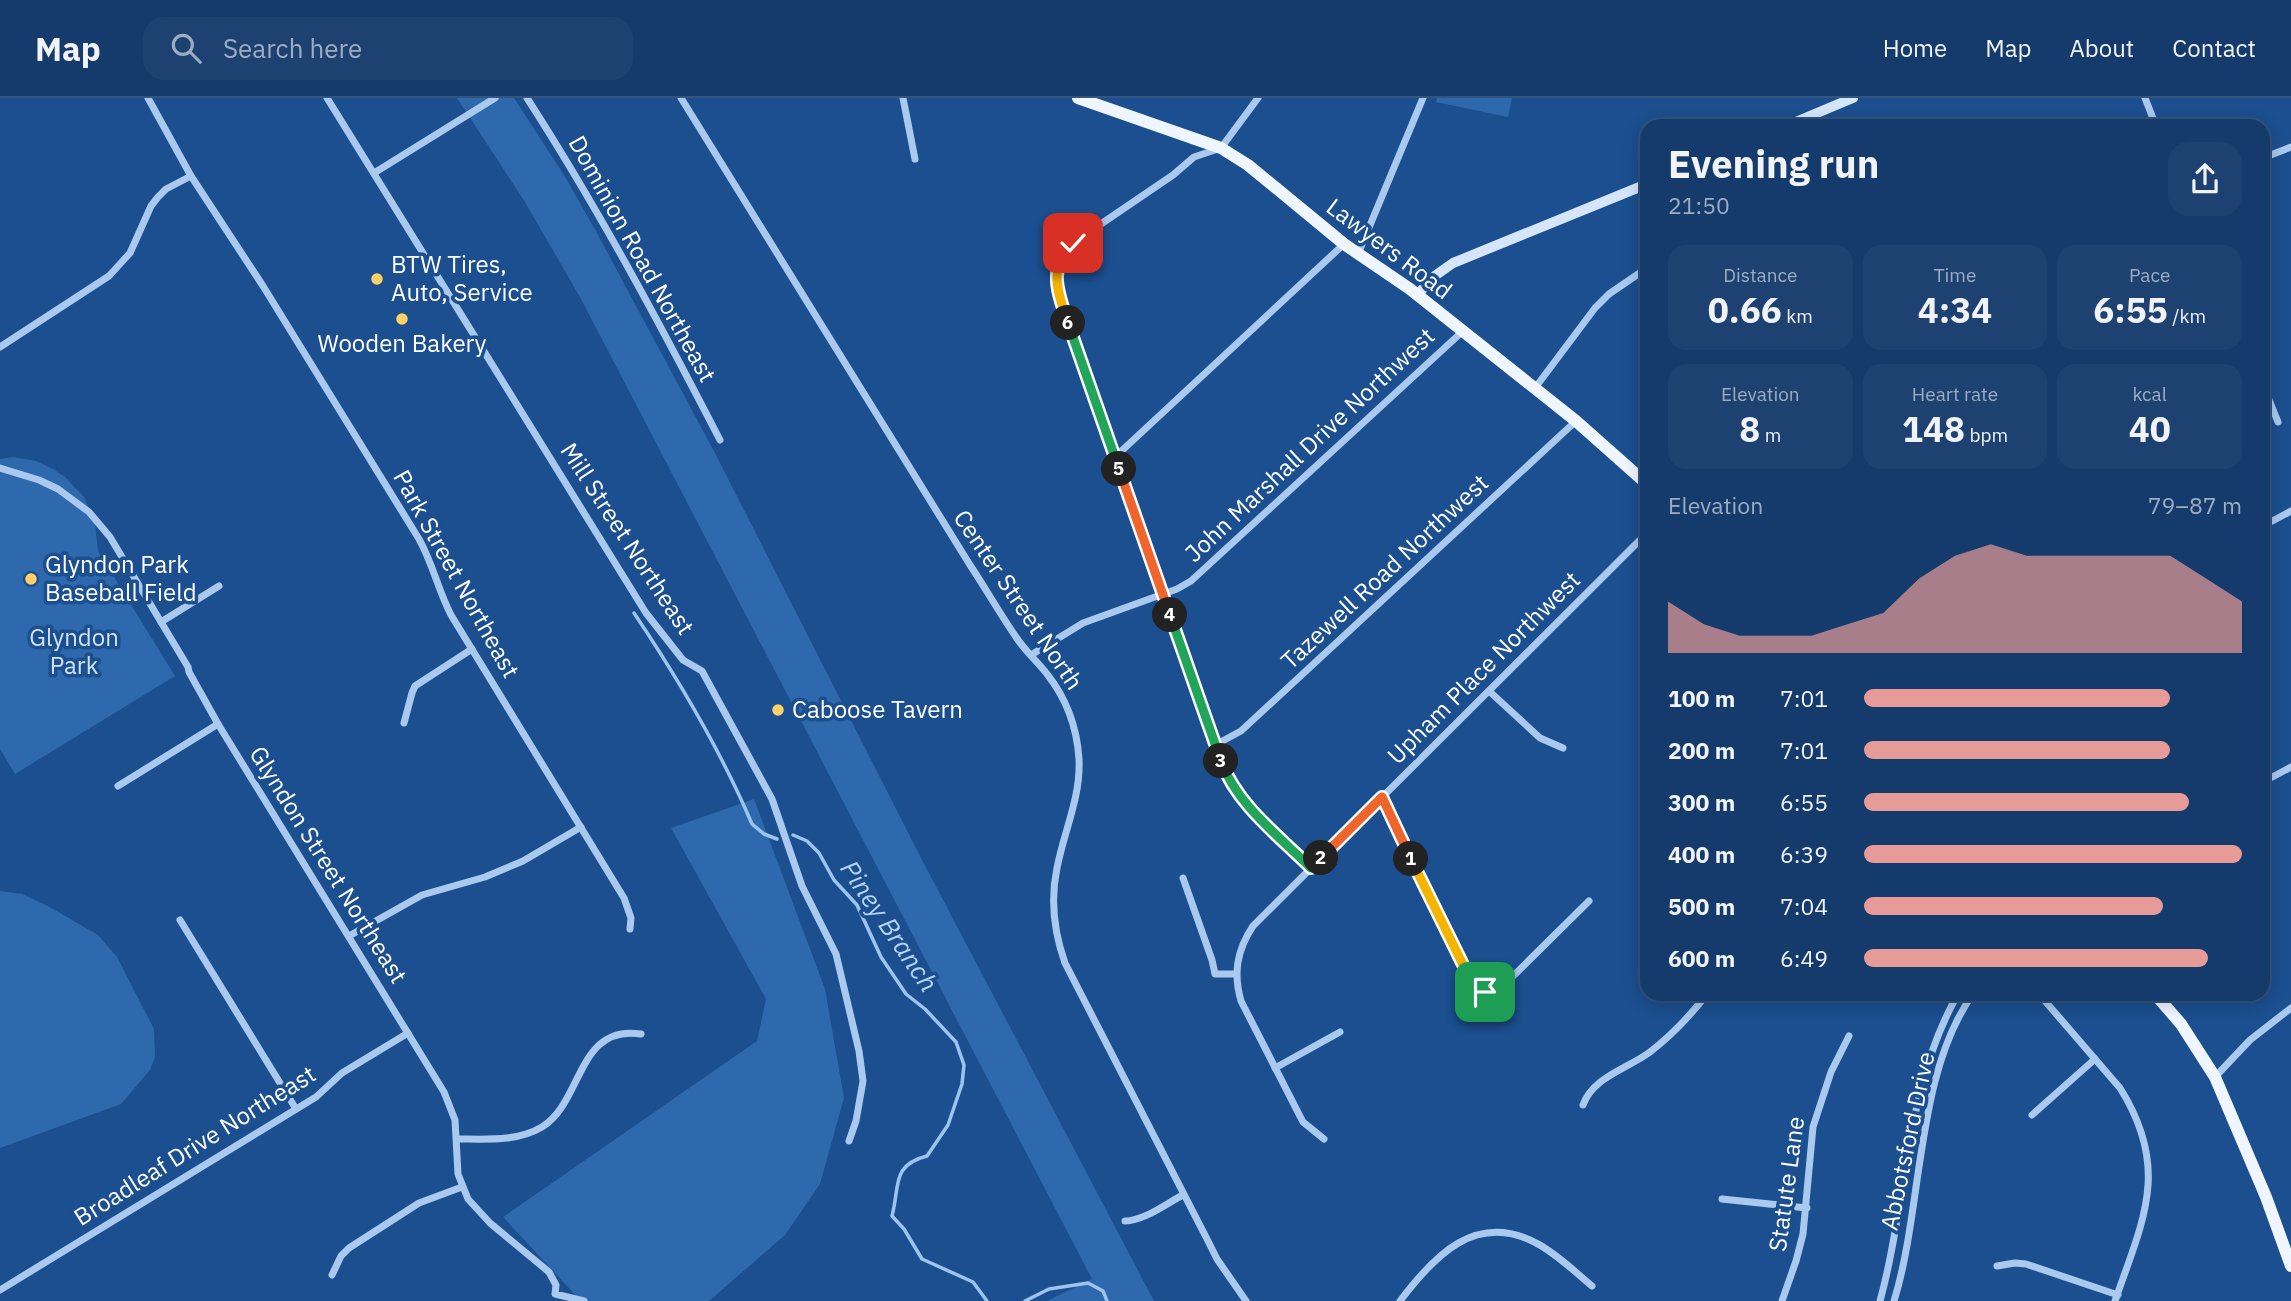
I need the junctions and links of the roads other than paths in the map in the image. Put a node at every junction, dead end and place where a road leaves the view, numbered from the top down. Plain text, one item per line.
1 (148, 98) edge
2 (327, 98) edge
3 (495, 98) edge
4 (527, 98) edge
5 (681, 98) edge
6 (903, 98) edge
7 (1078, 98) edge
8 (1258, 98) edge
9 (1423, 98) edge
10 (1853, 98) edge
11 (2145, 98) edge
12 (1803, 119) edge
13 (2154, 119) edge
14 (2291, 147) edge
15 (1221, 148) junction
16 (2270, 155) edge
17 (915, 159) dead end
18 (374, 173) junction
19 (191, 176) junction
20 (1640, 187) edge
21 (1344, 244) junction
22 (1359, 254) junction
23 (1640, 273) edge
24 (1418, 295) junction
25 (1463, 331) junction
26 (0, 347) edge
27 (1535, 388) junction
28 (2270, 402) edge
29 (1576, 421) junction
30 (2278, 422) dead end
31 (720, 440) dead end
32 (1115, 457) junction
33 (0, 468) edge
34 (1640, 478) edge
35 (2291, 511) edge
36 (2270, 522) edge
37 (1640, 540) edge
38 (219, 586) dead end
39 (1163, 594) junction
40 (161, 622) junction
41 (471, 649) junction
42 (1031, 655) junction
43 (1489, 691) junction
44 (404, 723) dead end
45 (218, 724) junction
46 (1215, 745) junction
47 (1563, 748) dead end
48 (2291, 767) edge
49 (2270, 778) edge
50 (118, 786) dead end
51 (1382, 797) junction
52 (581, 827) junction
53 (1311, 868) junction
54 (1183, 878) dead end
55 (1589, 901) dead end
56 (180, 920) dead end
57 (630, 929) dead end
58 (349, 936) junction
59 (1236, 974) junction
60 (1485, 992) junction
61 (1701, 1001) edge
62 (1954, 1001) edge
63 (1970, 1001) edge
64 (2045, 1001) edge
65 (2161, 1001) edge
66 (2291, 1008) edge
67 (1481, 1017) dead end
68 (1340, 1032) dead end
69 (408, 1033) junction
70 (640, 1034) dead end
71 (1849, 1036) dead end
72 (2095, 1059) junction
73 (1275, 1068) junction
74 (2215, 1077) junction
75 (1583, 1105) dead end
76 (296, 1109) junction
77 (2032, 1115) dead end
78 (457, 1139) junction
79 (1324, 1139) dead end
80 (849, 1141) dead end
81 (462, 1187) junction
82 (1183, 1195) junction
83 (1722, 1199) dead end
84 (1807, 1208) junction
85 (1125, 1221) dead end
86 (1997, 1266) dead end
87 (2291, 1266) edge
88 (332, 1275) dead end
89 (1592, 1286) dead end
90 (0, 1290) edge
91 (554, 1298) edge
92 (2116, 1298) edge
93 (584, 1301) edge
94 (1246, 1301) edge
95 (1401, 1301) edge
96 (1782, 1301) edge
97 (1880, 1301) edge
98 (1894, 1301) edge

1 - 19 street, Park Street Northeast
2 - 18 street, Mill Street Northeast
3 - 18 street
4 - 31 street, Dominion Road Northeast
5 - 42 street, Center Street North
6 - 17 street
7 - 15 main road, Lawyers Road
8 - 15 street
9 - 22 street
10 - 12 main road
11 - 13 street
14 - 16 street
15 - 21 main road, Lawyers Road
15 - 32 street
18 - 80 street, Mill Street Northeast
19 - 26 street
19 - 41 street, Park Street Northeast
20 - 24 main road
21 - 22 main road, Lawyers Road
21 - 32 street
22 - 24 main road, Lawyers Road
23 - 27 street
24 - 25 main road, Lawyers Road
25 - 27 main road, Lawyers Road
25 - 39 street, John Marshall Drive Northwest
27 - 29 main road, Lawyers Road
28 - 30 street
29 - 34 main road, Lawyers Road
29 - 46 street, Tazewell Road Northwest
32 - 39 street
33 - 40 street, Glyndon Street Northeast
35 - 36 street
37 - 43 street, Upham Place Northwest
38 - 40 street
39 - 42 street, John Marshall Drive Northwest
39 - 46 street
40 - 45 street, Glyndon Street Northeast
41 - 44 street
41 - 52 street, Park Street Northeast
42 - 82 street, Center Street North
43 - 47 street
43 - 51 street, Upham Place Northwest
45 - 50 street
45 - 58 street, Glyndon Street Northeast
46 - 53 street
48 - 49 street
51 - 53 street, Upham Place Northwest
51 - 60 street
52 - 57 street, Park Street Northeast
52 - 58 street
53 - 59 street, Upham Place Northwest
54 - 59 street
55 - 60 street
56 - 76 street
58 - 69 street, Glyndon Street Northeast
59 - 73 street, Upham Place Northwest
60 - 67 street
61 - 75 street
62 - 97 street, Abbotsford Drive
63 - 98 street, Abbotsford Drive
64 - 72 street
65 - 74 main road
66 - 74 street
68 - 73 street
69 - 76 street, Broadleaf Drive Northeast
69 - 78 street, Glyndon Street Northeast
70 - 78 street
71 - 84 street, Statute Lane
72 - 77 street
72 - 92 street
73 - 79 street, Upham Place Northwest
74 - 87 main road
76 - 90 street, Broadleaf Drive Northeast
78 - 81 street, Glyndon Street Northeast
81 - 88 street
81 - 91 street, Glyndon Street Northeast
82 - 85 street
82 - 94 street, Center Street North
83 - 84 street
84 - 96 street, Statute Lane
86 - 92 street
89 - 95 street
91 - 93 street, Glyndon Street Northeast

